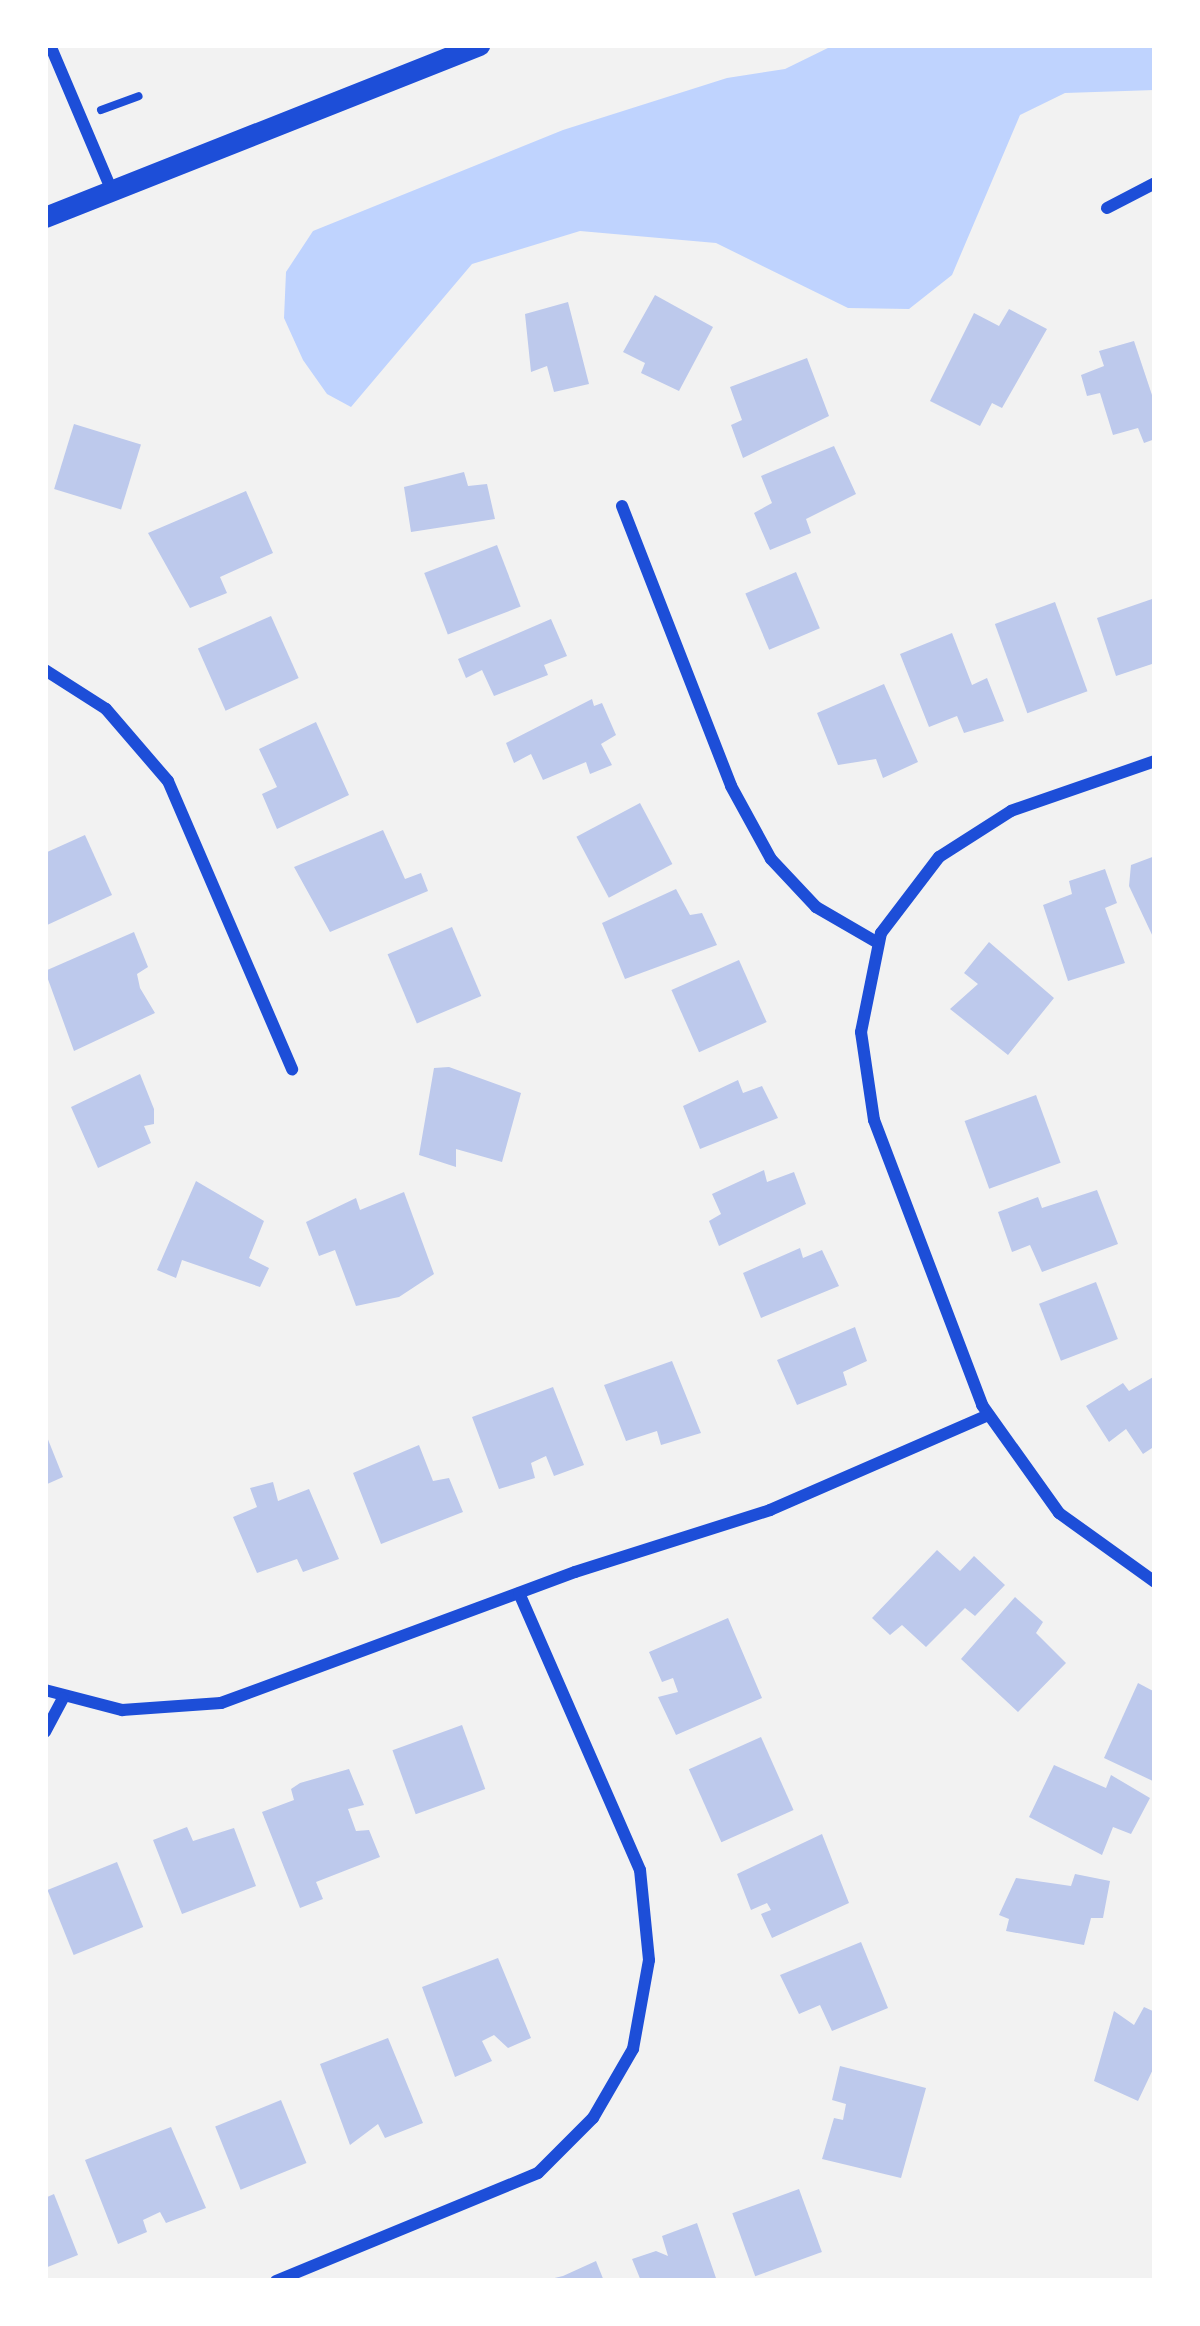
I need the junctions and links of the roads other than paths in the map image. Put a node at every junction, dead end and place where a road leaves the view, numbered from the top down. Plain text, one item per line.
1 (50, 45) edge
2 (479, 45) edge
3 (440, 52) edge
4 (1155, 183) edge
5 (112, 191) junction
6 (1107, 208) dead end
7 (45, 217) edge
8 (622, 506) dead end
9 (45, 670) edge
10 (1155, 761) edge
11 (878, 943) junction
12 (292, 1069) dead end
13 (988, 1415) junction
14 (1155, 1582) edge
15 (518, 1593) junction
16 (45, 1690) edge
17 (63, 1697) junction
18 (45, 1732) edge
19 (276, 2281) edge

1 - 5 street
2 - 3 street
3 - 5 street
4 - 6 street
5 - 7 street
8 - 11 street
9 - 12 street
10 - 11 street
11 - 13 street
13 - 14 street
13 - 15 street
15 - 17 street
15 - 19 street
16 - 17 street
17 - 18 street

